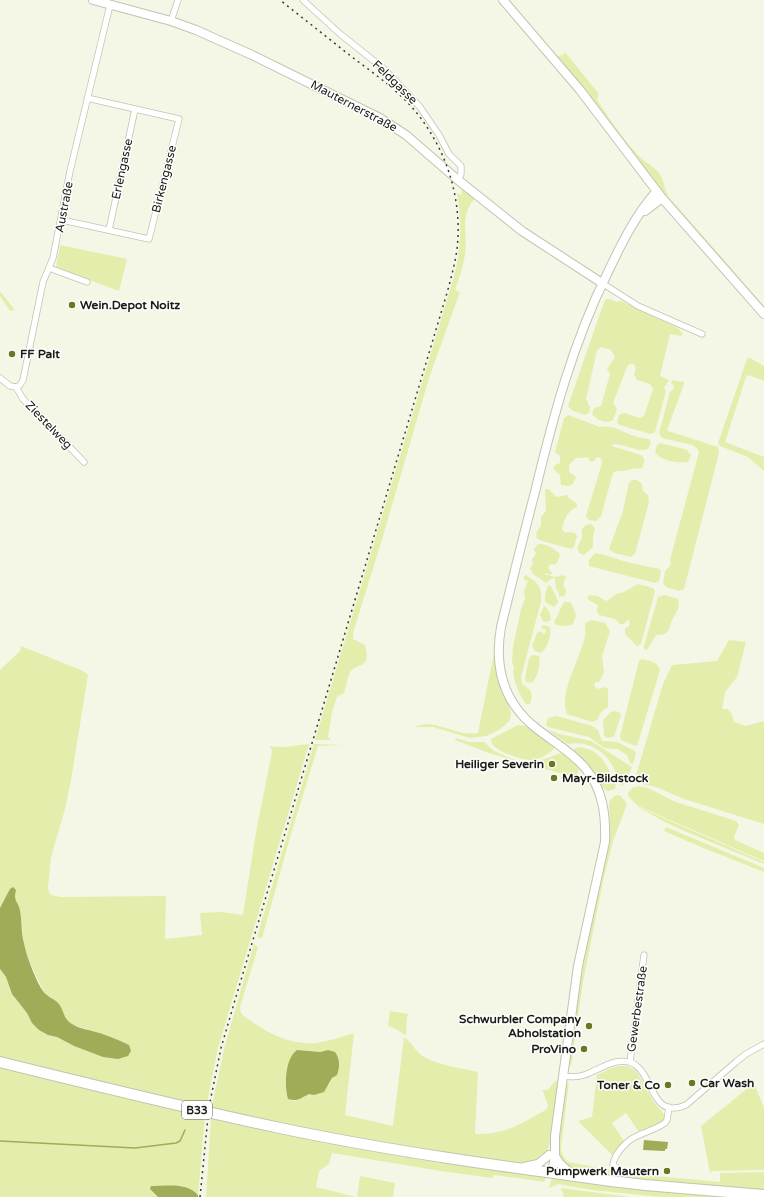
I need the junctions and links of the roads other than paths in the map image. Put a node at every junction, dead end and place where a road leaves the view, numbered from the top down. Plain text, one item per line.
1 (93, 0) edge
2 (178, 0) edge
3 (303, 0) edge
4 (503, 0) edge
5 (110, 5) junction
6 (171, 21) junction
7 (87, 98) junction
8 (135, 109) junction
9 (458, 180) junction
10 (660, 194) junction
11 (62, 220) junction
12 (108, 230) junction
13 (49, 268) junction
14 (87, 282) dead end
15 (602, 284) junction
16 (764, 314) edge
17 (702, 334) dead end
18 (0, 378) edge
19 (16, 387) junction
20 (84, 462) dead end
21 (644, 955) dead end
22 (764, 1044) edge
23 (0, 1062) edge
24 (630, 1062) junction
25 (563, 1076) junction
26 (669, 1107) junction
27 (552, 1155) junction
28 (513, 1167) junction
29 (617, 1168) dead end
30 (549, 1173) junction
31 (581, 1177) junction
32 (764, 1195) edge

1 - 5 main road, Mauternerstraße
2 - 6 street
3 - 9 street, Feldgasse
4 - 10 main road
5 - 6 main road, Mauternerstraße
5 - 7 street, Austraße
6 - 9 main road, Mauternerstraße
7 - 8 street
7 - 11 street, Austraße
8 - 12 street, Erlengasse
8 - 12 street, Birkengasse
9 - 15 main road, Mauternerstraße
10 - 15 main road
10 - 16 main road
11 - 12 street
11 - 13 street, Austraße
13 - 14 street
13 - 19 street, Austraße
15 - 17 street
15 - 25 main road
18 - 19 street
19 - 20 street, Ziestelweg
21 - 24 street, Gewerbestraße
22 - 26 street
23 - 28 highway, B33
24 - 25 street
24 - 26 street
25 - 27 main road
26 - 29 street
27 - 28 main road, B33
27 - 30 main road
27 - 31 main road, B33
28 - 30 highway, B33
30 - 31 highway, B33
31 - 32 highway, B33

